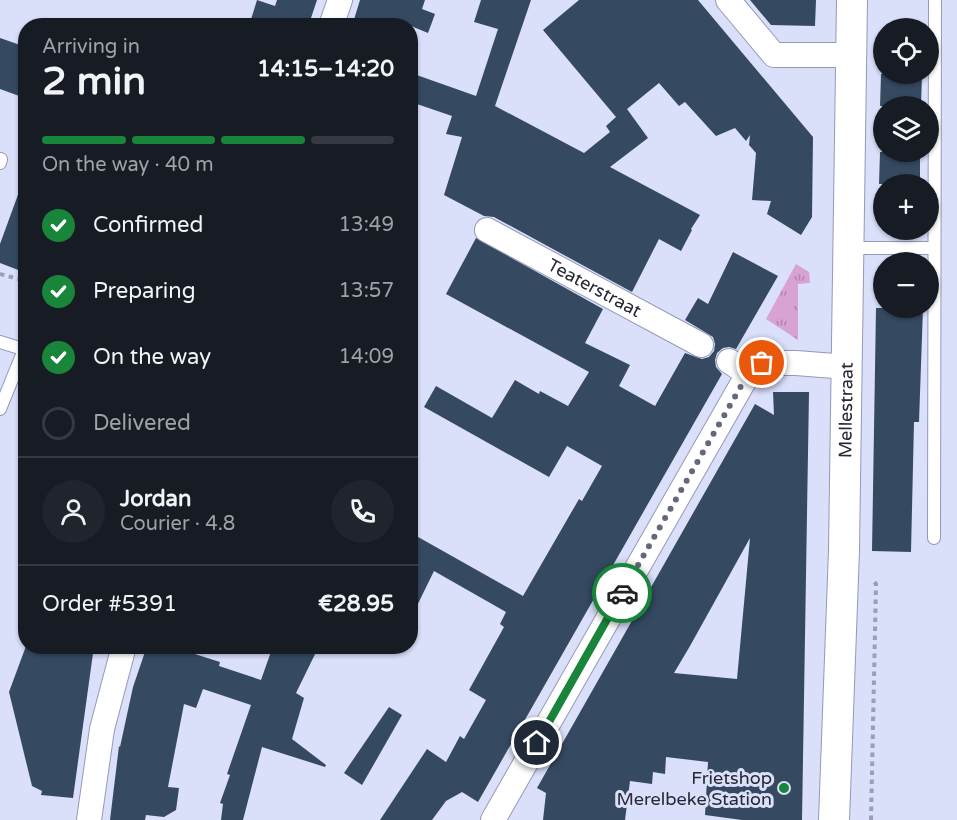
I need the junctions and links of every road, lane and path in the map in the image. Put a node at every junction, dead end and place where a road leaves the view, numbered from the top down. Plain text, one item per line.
1 (340, 0) edge
2 (728, 0) edge
3 (852, 0) edge
4 (935, 0) edge
5 (334, 18) edge
6 (851, 55) junction
7 (487, 230) dead end
8 (850, 248) junction
9 (934, 248) junction
10 (0, 274) edge
11 (18, 279) edge
12 (0, 342) edge
13 (701, 345) dead end
14 (18, 346) edge
15 (18, 365) edge
16 (847, 367) junction
17 (0, 409) edge
18 (934, 538) dead end
19 (844, 550) junction
20 (122, 654) edge
21 (89, 820) edge
22 (493, 820) edge
23 (834, 820) edge
24 (871, 820) edge

1 - 5 street
2 - 6 street
3 - 6 street, Mellestraat
4 - 9 lane
6 - 8 street, Mellestraat
7 - 13 street, Teaterstraat
8 - 9 lane
8 - 16 street, Mellestraat
9 - 18 lane
10 - 11 path
12 - 14 lane
15 - 17 lane
16 - 19 street, Mellestraat
16 - 22 street
19 - 23 street, Mellestraat
19 - 24 path
20 - 21 street

